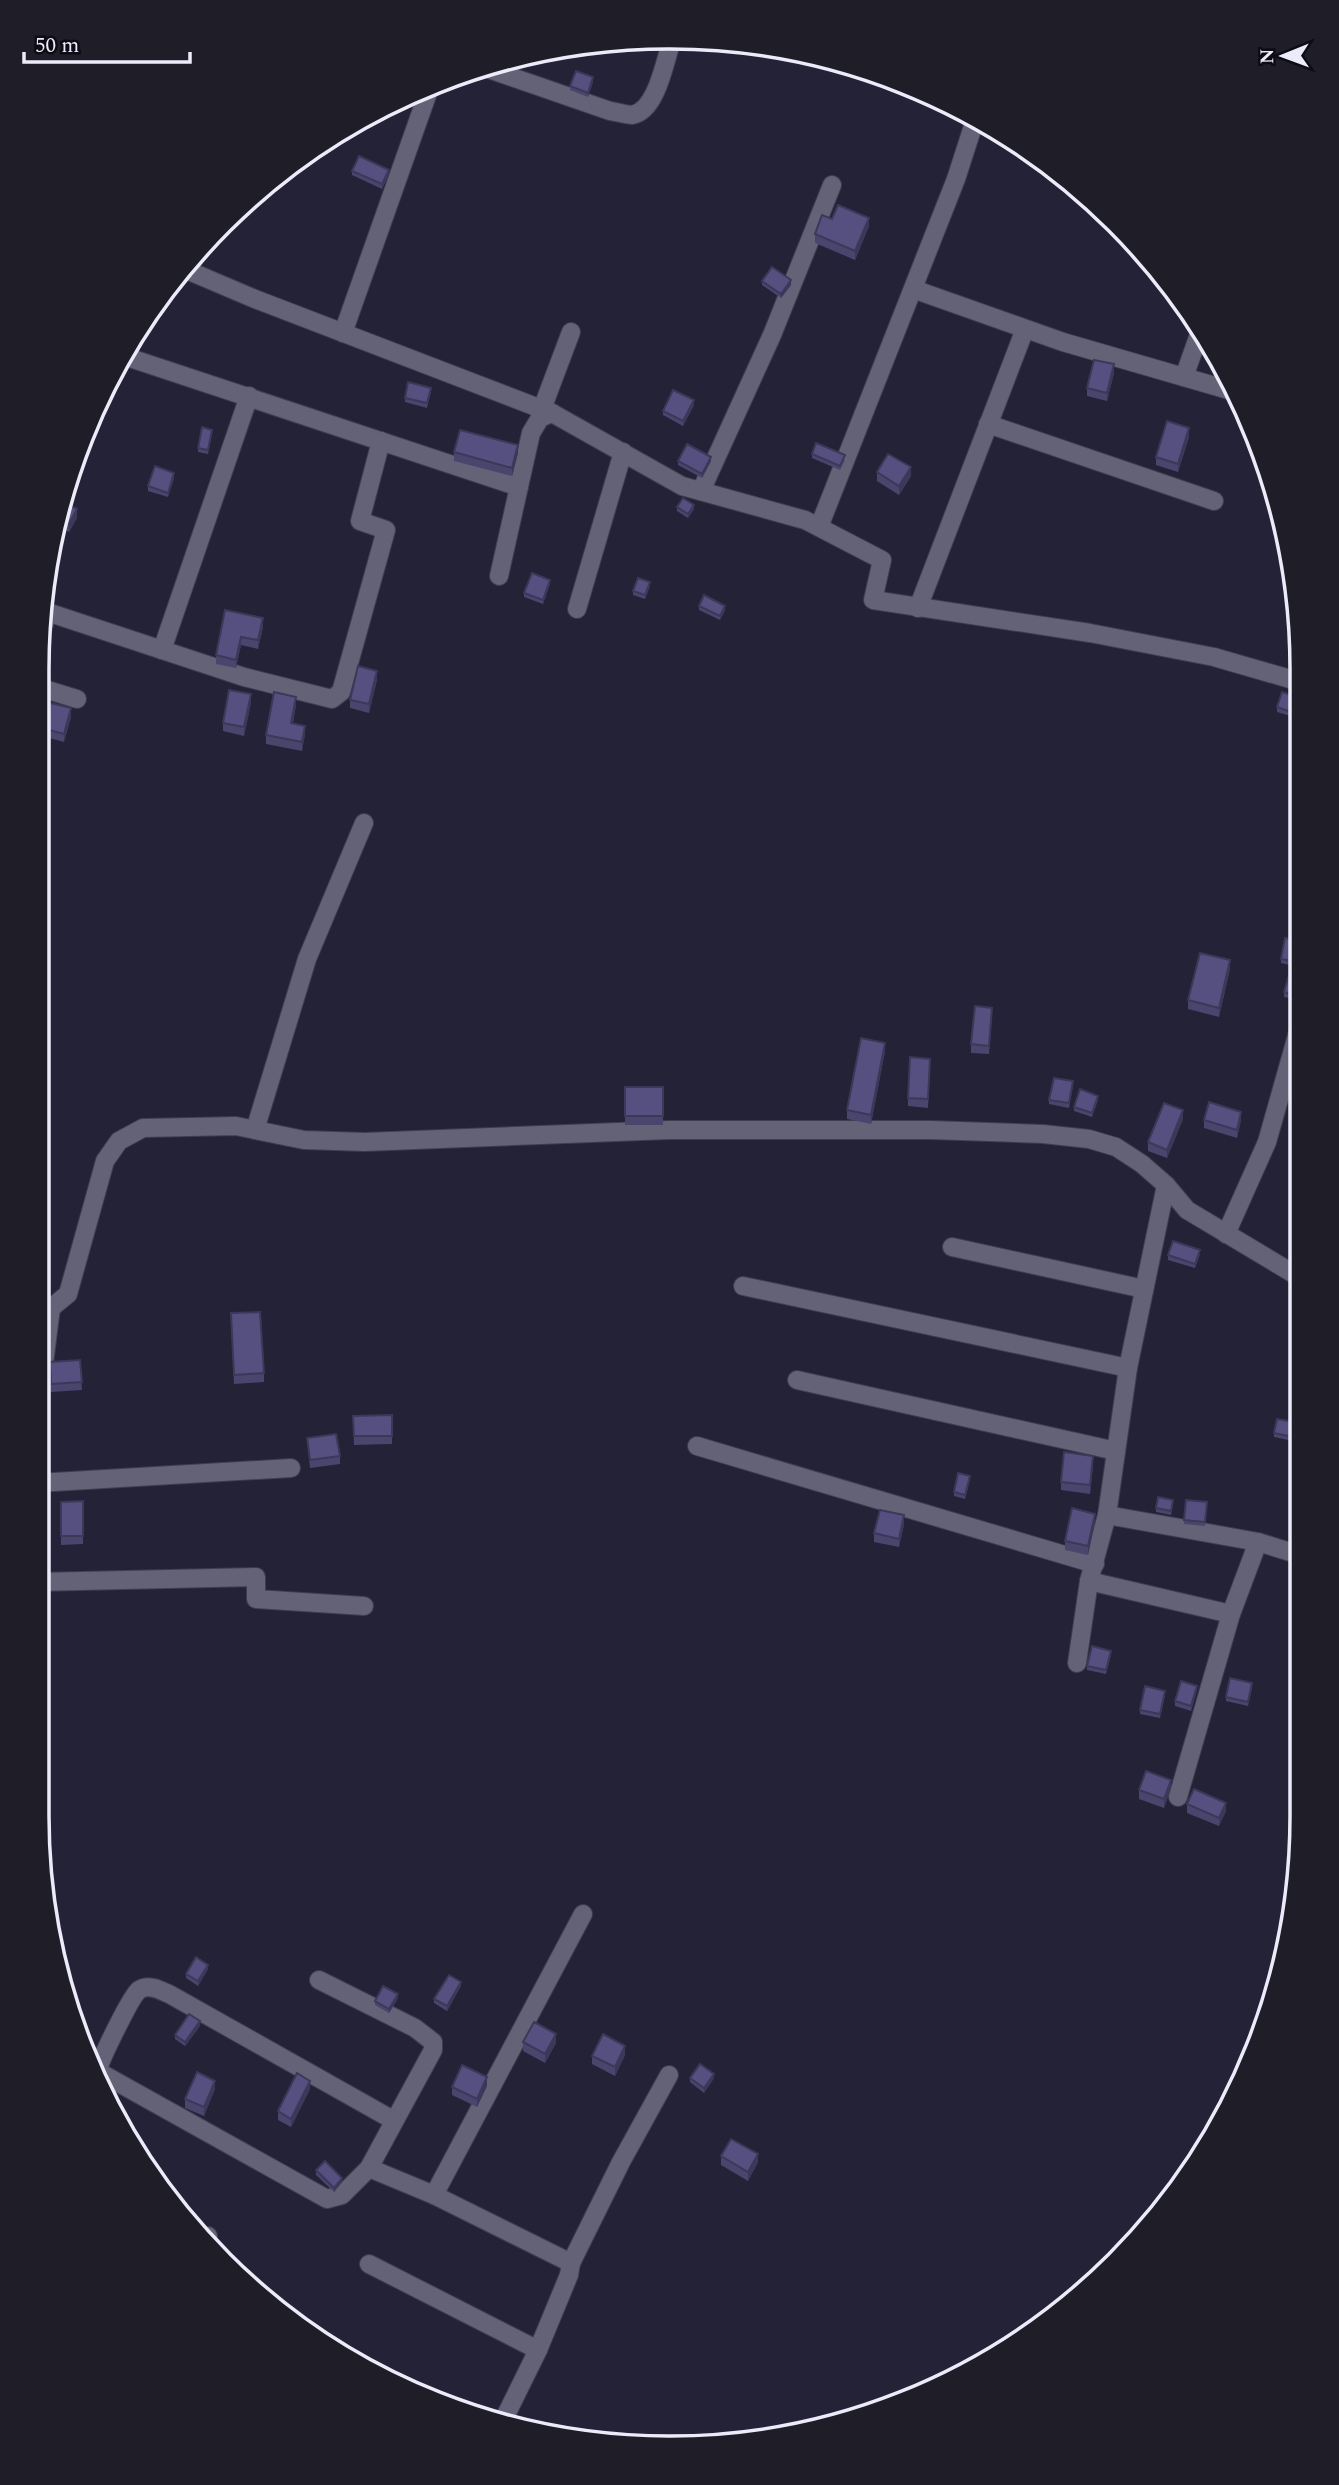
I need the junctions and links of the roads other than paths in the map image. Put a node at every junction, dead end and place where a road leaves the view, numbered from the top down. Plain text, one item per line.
1 (669, 49) edge
2 (500, 73) edge
3 (426, 99) edge
4 (972, 128) edge
5 (832, 185) dead end
6 (193, 272) edge
7 (913, 289) junction
8 (1025, 329) junction
9 (571, 332) dead end
10 (344, 333) junction
11 (1196, 342) edge
12 (132, 359) edge
13 (1184, 377) junction
14 (1222, 388) edge
15 (249, 396) junction
16 (547, 411) junction
17 (988, 424) junction
18 (381, 440) junction
19 (623, 452) junction
20 (519, 487) junction
21 (701, 491) junction
22 (1214, 501) dead end
23 (819, 527) junction
24 (499, 576) dead end
25 (918, 608) junction
26 (577, 609) dead end
27 (52, 613) edge
28 (162, 650) junction
29 (1290, 679) edge
30 (49, 690) edge
31 (77, 699) dead end
32 (364, 823) dead end
33 (1290, 1060) edge
34 (255, 1130) junction
35 (1166, 1185) junction
36 (1226, 1234) junction
37 (952, 1247) dead end
38 (1290, 1272) edge
39 (743, 1286) dead end
40 (1143, 1289) junction
41 (49, 1306) edge
42 (1128, 1368) junction
43 (797, 1380) dead end
44 (697, 1446) dead end
45 (1116, 1451) junction
46 (291, 1468) dead end
47 (49, 1482) edge
48 (1107, 1515) junction
49 (1258, 1542) junction
50 (1290, 1552) edge
51 (1092, 1573) junction
52 (49, 1582) edge
53 (364, 1606) dead end
54 (1231, 1614) junction
55 (1077, 1663) dead end
56 (1178, 1797) dead end
57 (583, 1914) dead end
58 (319, 1980) dead end
59 (101, 2064) edge
60 (669, 2075) dead end
61 (106, 2076) edge
62 (393, 2120) junction
63 (369, 2168) junction
64 (434, 2194) junction
65 (571, 2263) junction
66 (369, 2264) dead end
67 (538, 2350) junction
68 (506, 2414) edge

1 - 2 street
3 - 10 street
4 - 7 street
5 - 21 street
6 - 10 street
7 - 8 street
7 - 23 street
8 - 13 street
8 - 17 street
9 - 16 street
10 - 16 street
11 - 13 street
12 - 15 street
13 - 14 street
15 - 18 street
15 - 28 street
16 - 19 street
16 - 20 street
17 - 22 street
17 - 25 street
18 - 20 street
18 - 28 street
19 - 21 street
19 - 26 street
20 - 24 street
21 - 23 street
23 - 25 street
25 - 29 street
27 - 28 street
30 - 31 street
32 - 34 street
33 - 36 street
34 - 35 street
34 - 41 street
35 - 36 street
35 - 40 street
36 - 38 street
37 - 40 street
39 - 42 street
40 - 42 street
42 - 45 street
43 - 45 street
44 - 51 street
45 - 48 street
46 - 47 street
48 - 49 street
48 - 51 street
49 - 50 street
49 - 54 street
51 - 54 street
51 - 55 street
52 - 53 street
54 - 56 street
57 - 64 street
58 - 62 street
59 - 62 street
60 - 65 street
61 - 63 street
62 - 63 street
63 - 64 street
64 - 65 street
65 - 67 street
66 - 67 street
67 - 68 street

